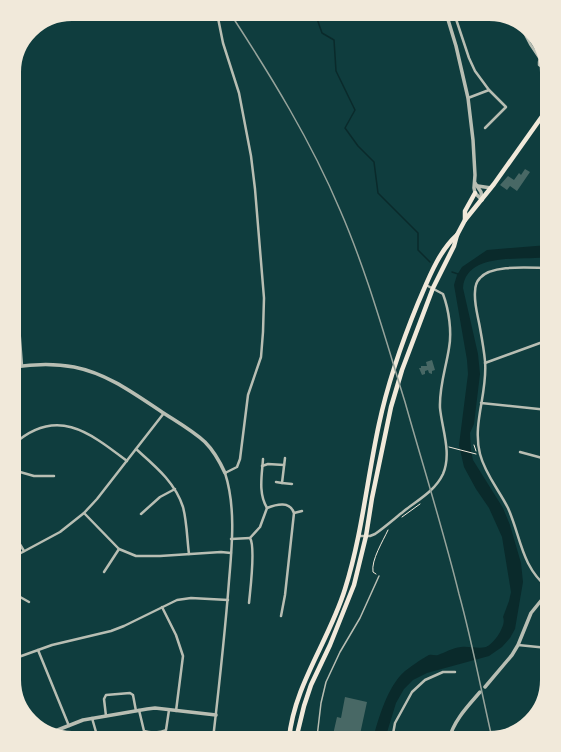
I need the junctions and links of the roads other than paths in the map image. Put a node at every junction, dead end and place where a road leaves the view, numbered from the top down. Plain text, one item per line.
1 (218, 20) edge
2 (448, 20) edge
3 (456, 20) edge
4 (525, 34) edge
5 (537, 53) edge
6 (490, 90) junction
7 (468, 98) junction
8 (541, 118) edge
9 (485, 128) dead end
10 (477, 184) junction
11 (491, 188) junction
12 (475, 193) junction
13 (482, 200) junction
14 (465, 220) junction
15 (457, 235) junction
16 (541, 268) edge
17 (426, 285) junction
18 (433, 288) junction
19 (540, 343) dead end
20 (20, 345) edge
21 (485, 363) junction
22 (22, 366) joint
23 (481, 403) junction
24 (541, 409) edge
25 (164, 413) junction
26 (20, 439) edge
27 (136, 449) junction
28 (520, 452) dead end
29 (285, 458) dead end
30 (541, 458) edge
31 (263, 459) dead end
32 (127, 461) junction
33 (284, 465) junction
34 (262, 466) junction
35 (20, 472) edge
36 (225, 472) junction
37 (54, 476) dead end
38 (276, 482) dead end
39 (282, 483) junction
40 (292, 484) dead end
41 (175, 489) junction
42 (267, 508) junction
43 (302, 512) dead end
44 (84, 513) junction
45 (141, 514) dead end
46 (294, 514) junction
47 (359, 536) junction
48 (366, 536) junction
49 (250, 538) junction
50 (231, 539) junction
51 (20, 544) edge
52 (119, 549) junction
53 (24, 551) junction
54 (231, 553) junction
55 (20, 554) edge
56 (189, 554) junction
57 (104, 572) dead end
58 (379, 576) dead end
59 (541, 581) edge
60 (20, 597) edge
61 (228, 600) junction
62 (541, 601) edge
63 (29, 602) dead end
64 (249, 604) dead end
65 (162, 607) junction
66 (281, 616) dead end
67 (518, 644) junction
68 (541, 647) edge
69 (38, 650) junction
70 (20, 656) edge
71 (455, 672) dead end
72 (485, 686) dead end
73 (480, 692) dead end
74 (137, 710) junction
75 (169, 710) junction
76 (176, 711) junction
77 (216, 715) junction
78 (106, 716) junction
79 (92, 718) junction
80 (69, 726) junction
81 (58, 730) edge
82 (96, 732) edge
83 (214, 732) edge
84 (289, 732) edge
85 (298, 732) edge
86 (318, 732) edge
87 (393, 732) edge
88 (451, 732) edge

1 - 36 street
2 - 7 street
3 - 6 street
4 - 5 street
6 - 7 street
6 - 9 street
7 - 10 street
8 - 11 main road
10 - 11 street
10 - 12 street
10 - 13 street
11 - 13 main road
12 - 13 street
12 - 14 main road
13 - 14 main road
14 - 15 main road
15 - 17 main road
15 - 18 main road
16 - 21 street
17 - 18 street
17 - 47 main road
18 - 48 main road
18 - 48 street
19 - 21 street
20 - 22 street
21 - 23 street
22 - 25 street
23 - 24 street
23 - 59 street
25 - 27 street
25 - 36 street
26 - 32 street
27 - 32 street
27 - 41 street
28 - 30 street
29 - 33 street
31 - 34 street
32 - 44 street
33 - 34 street
33 - 39 street
34 - 42 street
35 - 37 street
36 - 50 street
38 - 39 street
39 - 40 street
41 - 45 street
41 - 56 street
42 - 46 street
42 - 49 street
43 - 46 street
44 - 52 street
44 - 53 street
46 - 66 street
47 - 48 street
47 - 84 main road
48 - 85 main road
49 - 50 street
49 - 64 street
50 - 54 street
51 - 53 street
52 - 56 street
52 - 57 street
53 - 55 street
54 - 56 street
54 - 61 street
58 - 86 lane
60 - 63 street
61 - 65 street
61 - 77 street
62 - 67 street
65 - 69 street
65 - 76 street
67 - 68 street
67 - 72 street
69 - 70 street
69 - 80 street
71 - 87 street
73 - 88 street
74 - 75 street
74 - 75 street
74 - 78 street
74 - 78 street
75 - 76 street
76 - 77 street
77 - 83 street
78 - 79 street
79 - 80 street
79 - 82 street
80 - 81 street

